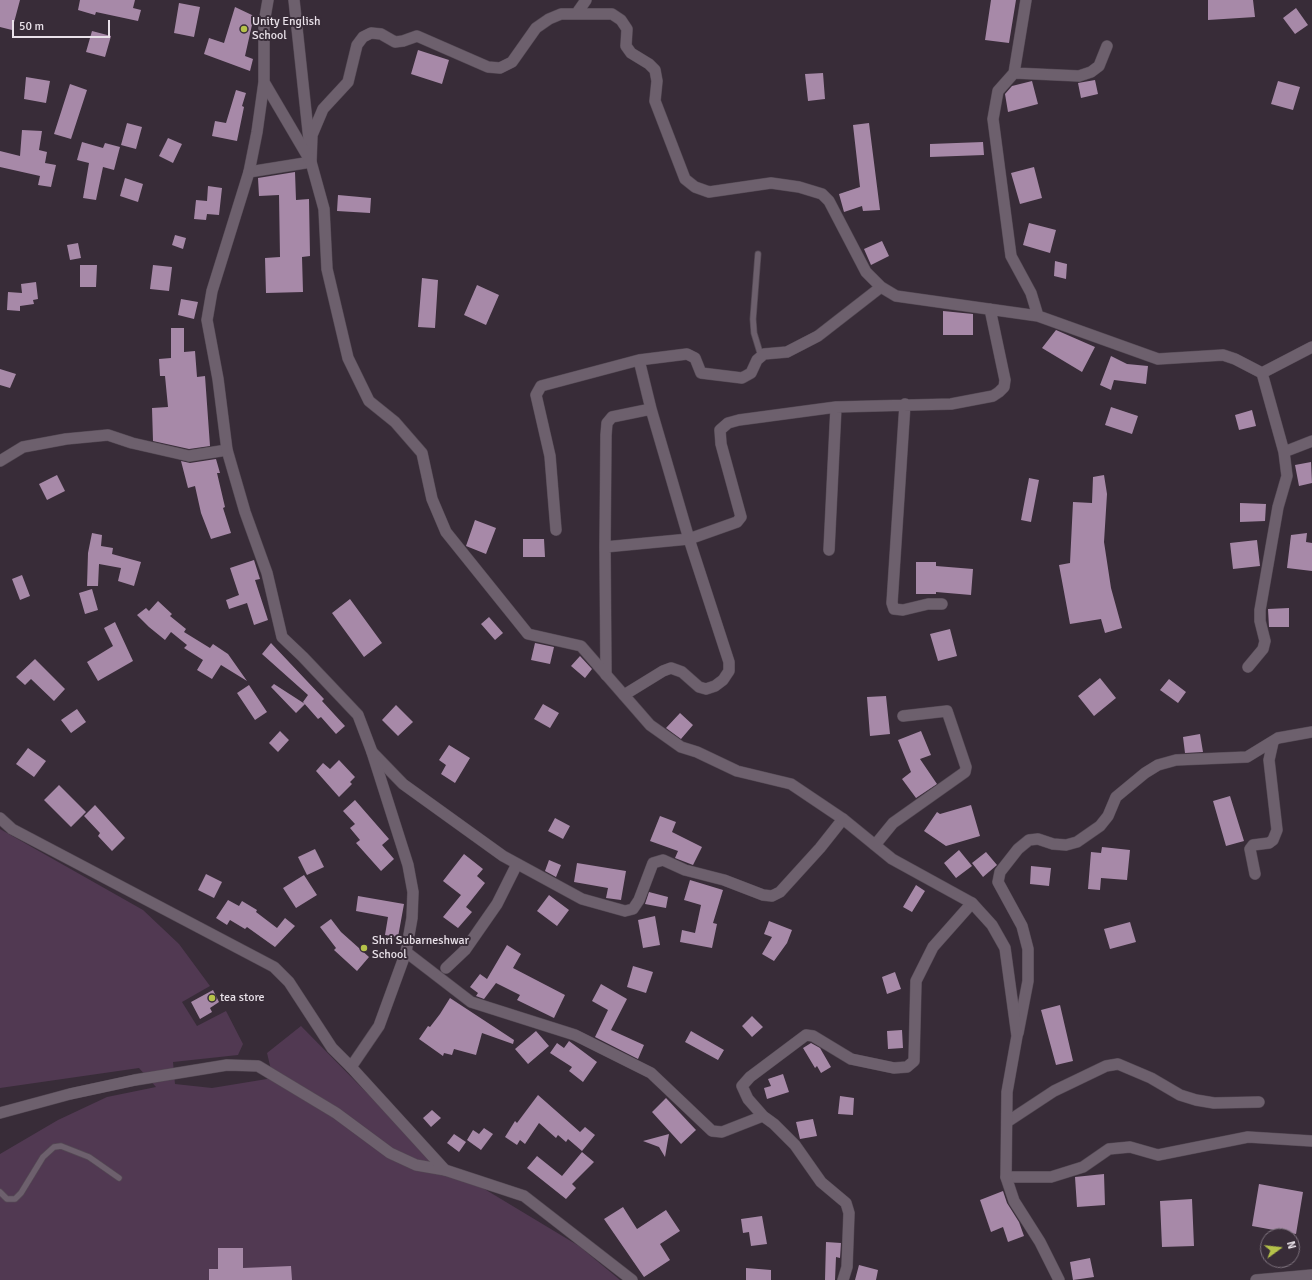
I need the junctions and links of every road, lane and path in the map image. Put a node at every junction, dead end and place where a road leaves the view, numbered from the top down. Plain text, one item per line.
1 (268, 0) edge
2 (294, 0) edge
3 (586, 0) edge
4 (1026, 0) edge
5 (577, 13) junction
6 (1107, 46) dead end
7 (1014, 73) junction
8 (264, 82) junction
9 (311, 162) junction
10 (249, 172) junction
11 (758, 254) dead end
12 (881, 287) junction
13 (990, 309) junction
14 (1038, 316) junction
15 (1312, 347) edge
16 (761, 357) junction
17 (639, 360) junction
18 (1262, 372) junction
19 (905, 404) junction
20 (836, 407) junction
21 (651, 409) junction
22 (1312, 441) edge
23 (227, 450) junction
24 (1284, 452) junction
25 (0, 461) edge
26 (556, 530) dead end
27 (689, 539) junction
28 (605, 547) junction
29 (829, 550) dead end
30 (942, 604) dead end
31 (1248, 667) dead end
32 (606, 675) junction
33 (624, 695) junction
34 (903, 716) dead end
35 (1312, 732) edge
36 (1273, 742) junction
37 (372, 752) junction
38 (0, 818) edge
39 (843, 819) junction
40 (875, 845) junction
41 (517, 864) junction
42 (1255, 874) dead end
43 (972, 903) junction
44 (406, 952) junction
45 (446, 968) dead end
46 (1017, 1036) junction
47 (351, 1067) junction
48 (1259, 1102) dead end
49 (0, 1113) edge
50 (763, 1116) junction
51 (1007, 1122) junction
52 (1312, 1142) edge
53 (445, 1170) junction
54 (1006, 1177) junction
55 (119, 1178) dead end
56 (0, 1192) edge
57 (1312, 1275) edge
58 (632, 1280) edge
59 (843, 1280) edge
60 (1060, 1280) edge
61 (1256, 1280) edge

1 - 8 street
2 - 9 street
3 - 5 street
4 - 7 street
5 - 9 street
5 - 12 street
6 - 7 street
7 - 14 street
8 - 9 street
8 - 10 street
9 - 10 street
9 - 32 street
10 - 23 street
11 - 16 lane
12 - 13 street
12 - 16 street
13 - 14 street
13 - 19 street
14 - 18 street
15 - 18 street
16 - 17 street
17 - 21 street
17 - 26 street
18 - 24 street
19 - 20 street
19 - 30 street
20 - 27 street
20 - 29 street
21 - 27 street
21 - 28 street
22 - 24 street
23 - 25 street
23 - 37 street
24 - 31 street
27 - 28 street
27 - 33 street
28 - 32 street
32 - 33 street
33 - 39 street
34 - 40 street
35 - 36 street
36 - 42 street
36 - 46 street
37 - 41 street
37 - 44 street
38 - 47 street
39 - 40 street
39 - 41 street
40 - 43 street
41 - 45 street
43 - 46 street
43 - 50 street
44 - 47 street
44 - 50 street
46 - 51 street
47 - 53 street
48 - 51 street
49 - 53 street
50 - 59 street
51 - 54 street
52 - 54 street
53 - 58 street
54 - 60 street
55 - 56 lane
57 - 61 street

